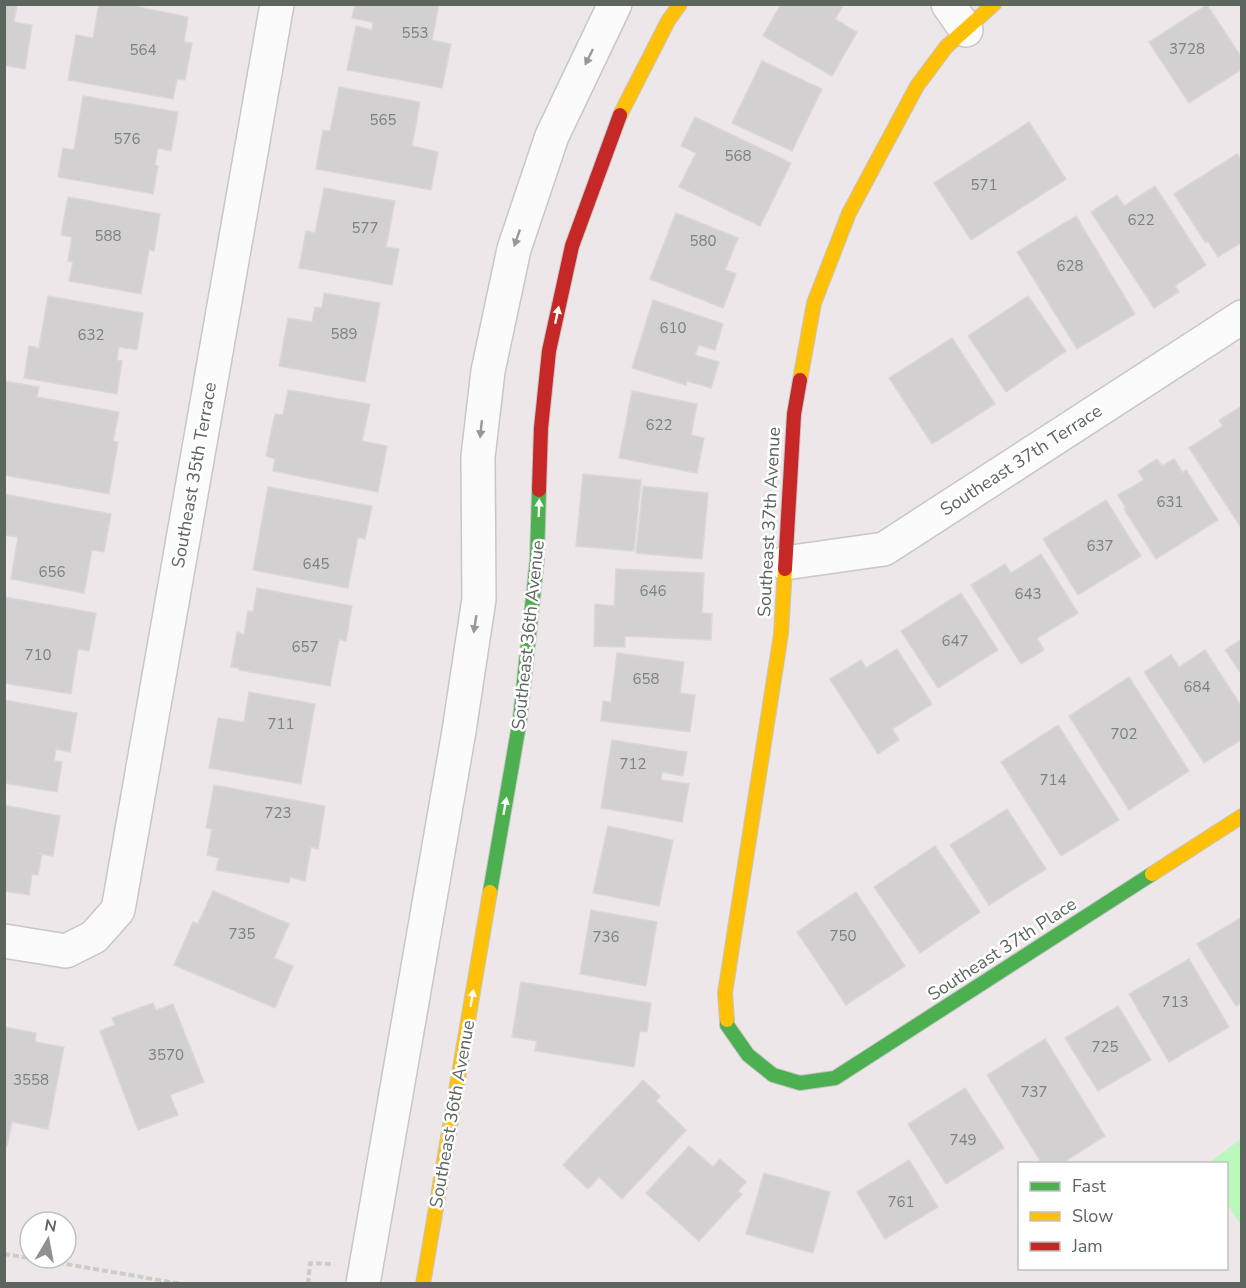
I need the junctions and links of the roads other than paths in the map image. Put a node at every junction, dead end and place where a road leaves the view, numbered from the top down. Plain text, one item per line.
1 (277, 4) edge
2 (615, 4) edge
3 (680, 4) edge
4 (994, 4) edge
5 (957, 17) edge
6 (1242, 317) edge
7 (785, 563) junction
8 (1242, 816) edge
9 (4, 941) edge
10 (773, 1075) joint
11 (363, 1284) edge
12 (423, 1284) edge

1 - 9 street, Southeast 35th Terrace
2 -> 11 street
12 -> 3 street, Southeast 36th Avenue
4 - 5 street, Southeast 37th Avenue
5 - 7 street, Southeast 37th Avenue
6 - 7 street, Southeast 37th Terrace
7 - 10 street, Southeast 37th Avenue
8 - 10 street, Southeast 37th Place

